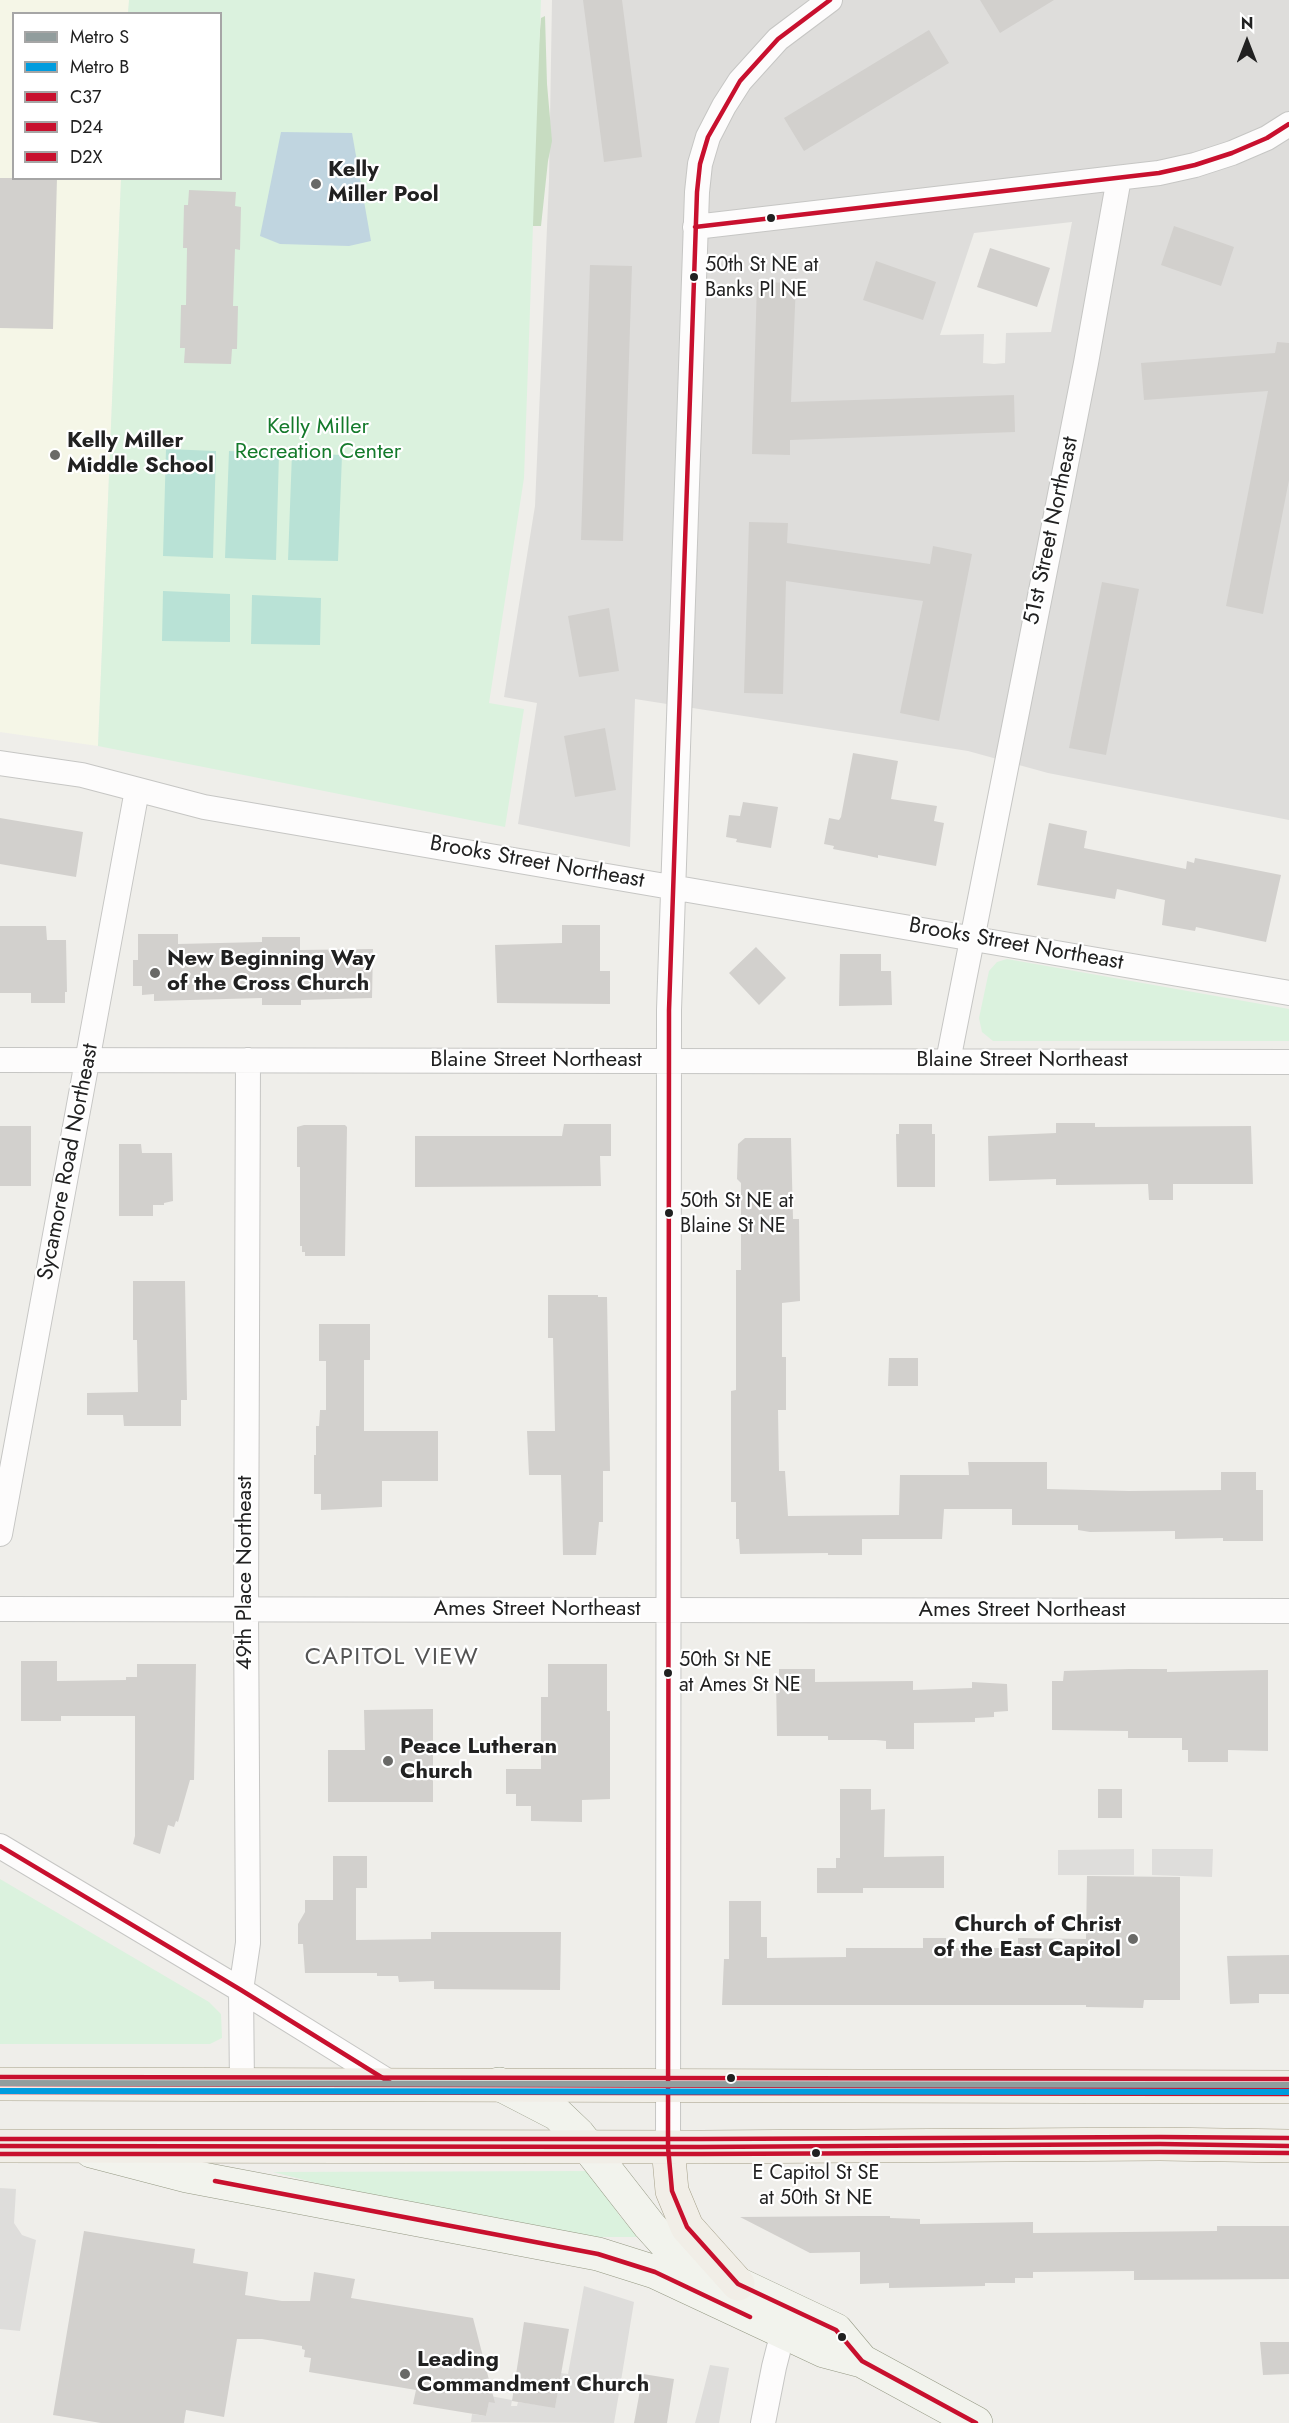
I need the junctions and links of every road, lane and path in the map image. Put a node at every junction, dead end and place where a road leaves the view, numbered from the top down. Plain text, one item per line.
1 (830, 0) edge
2 (1289, 124) edge
3 (1119, 178) junction
4 (695, 227) junction
5 (0, 763) edge
6 (137, 790) junction
7 (672, 886) junction
8 (972, 938) junction
9 (1289, 993) edge
10 (0, 1060) edge
11 (88, 1060) junction
12 (248, 1060) junction
13 (669, 1061) junction
14 (948, 1061) junction
15 (1289, 1062) edge
16 (0, 1534) edge
17 (0, 1609) edge
18 (246, 1610) junction
19 (668, 1610) junction
20 (1289, 1611) edge
21 (0, 1845) edge
22 (241, 1990) junction
23 (0, 2084) edge
24 (499, 2084) junction
25 (242, 2085) junction
26 (394, 2085) junction
27 (670, 2086) junction
28 (1289, 2087) edge
29 (0, 2146) edge
30 (72, 2146) junction
31 (1289, 2146) edge
32 (588, 2147) junction
33 (668, 2147) junction
34 (738, 2284) junction
35 (786, 2320) junction
36 (763, 2423) edge
37 (975, 2423) edge

1 - 4 street
2 - 3 street
3 - 4 street
3 - 8 street, 51st Street Northeast
4 - 7 street
5 - 6 street, Brooks Street Northeast
6 - 7 street, Brooks Street Northeast
6 - 11 street, Sycamore Road Northeast
7 - 8 street, Brooks Street Northeast
7 - 13 street
8 - 9 street, Brooks Street Northeast
8 - 14 street, 51st Street Northeast
10 - 11 street, Blaine Street Northeast
11 - 12 street, Blaine Street Northeast
11 - 16 street, Sycamore Road Northeast
12 - 13 street, Blaine Street Northeast
12 - 18 street, 49th Place Northeast
13 - 14 street, Blaine Street Northeast
13 - 19 street
14 - 15 street, Blaine Street Northeast
17 - 18 street, Ames Street Northeast
18 - 19 street, Ames Street Northeast
18 - 22 street, 49th Place Northeast
19 - 20 street, Ames Street Northeast
19 - 27 street
21 - 22 street
22 - 25 street, 49th Place Northeast
22 - 26 street
23 - 25 main road
24 - 26 main road
24 - 27 main road
24 - 32 main road
25 - 26 main road
27 - 28 main road
27 - 33 street
29 - 30 main road
30 - 32 main road
30 - 35 main road
31 - 33 main road
32 - 33 main road
32 - 34 main road
33 - 34 main road
34 - 35 main road
35 - 36 street
35 - 37 main road

